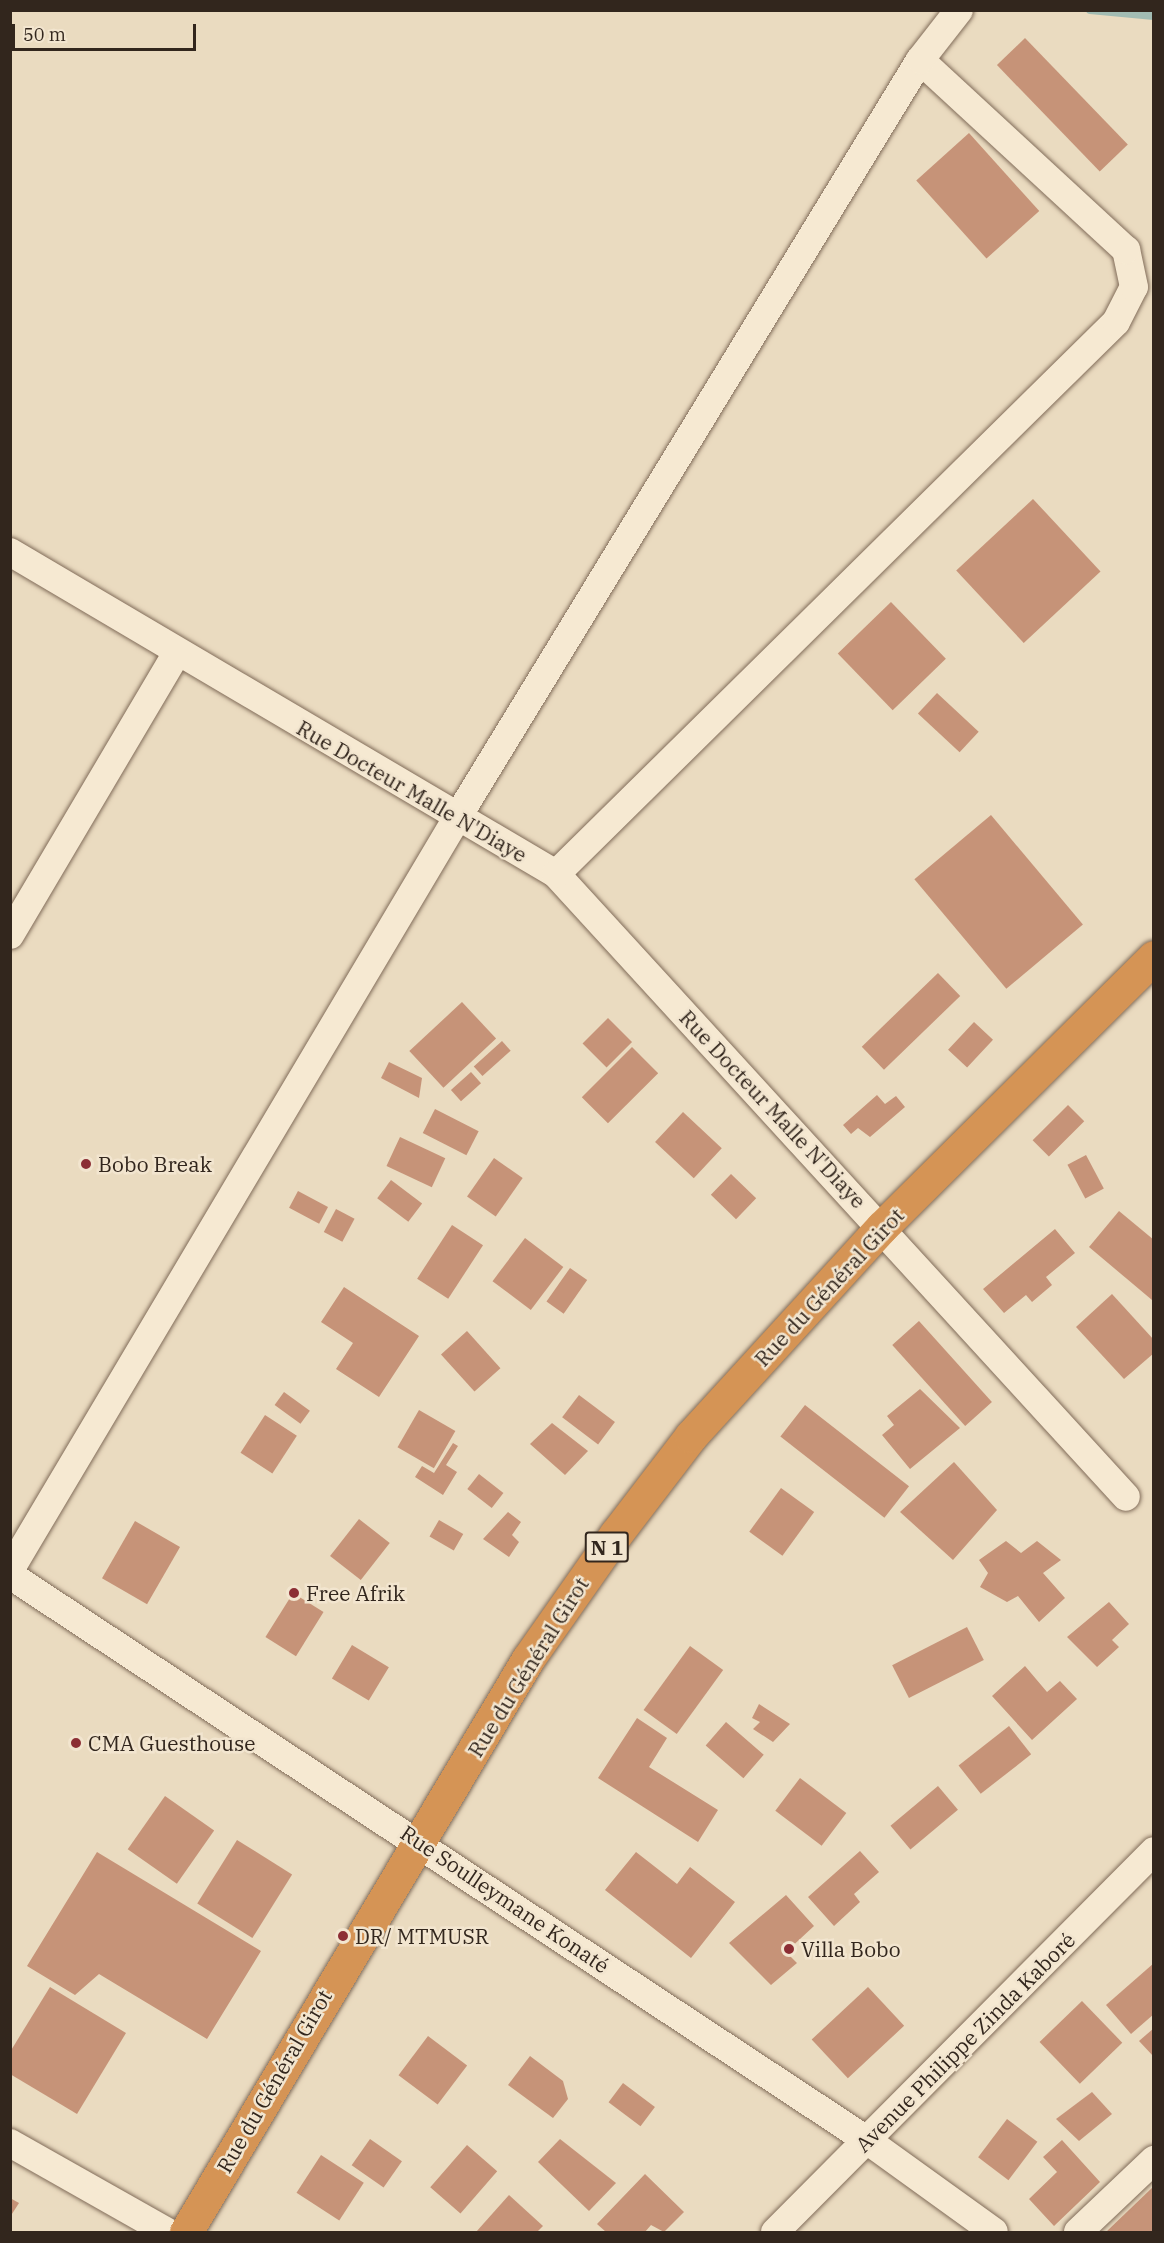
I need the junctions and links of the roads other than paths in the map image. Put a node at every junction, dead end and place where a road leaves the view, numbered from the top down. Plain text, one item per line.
1 (959, 10) edge
2 (920, 60) junction
3 (10, 552) edge
4 (177, 653) junction
5 (460, 813) junction
6 (556, 874) junction
7 (10, 935) edge
8 (1154, 957) edge
9 (882, 1227) junction
10 (1126, 1497) dead end
11 (10, 1573) edge
12 (421, 1842) junction
13 (1154, 1851) edge
14 (868, 2141) junction
15 (10, 2143) edge
16 (1154, 2160) edge
17 (167, 2232) edge
18 (186, 2232) edge
19 (775, 2232) edge
20 (994, 2232) edge
21 (1078, 2232) edge

1 - 2 street
2 - 5 street
2 - 6 street
3 - 4 street, Rue Docteur Malle N'Diaye
4 - 5 street, Rue Docteur Malle N'Diaye
4 - 7 street
5 - 6 street, Rue Docteur Malle N'Diaye
5 - 11 street
6 - 9 street, Rue Docteur Malle N'Diaye
8 - 9 highway, Rue du Général Girot / N 1
9 - 10 street, Rue Docteur Malle N'Diaye
9 - 12 highway, Rue du Général Girot / N 1
11 - 12 street, Rue Soulleymane Konaté
12 - 14 street, Rue Soulleymane Konaté
12 - 18 highway, Rue du Général Girot / N 1
13 - 14 street, Avenue Philippe Zinda Kaboré
14 - 19 street, Avenue Philippe Zinda Kaboré
14 - 20 street, Rue Soulleymane Konaté
15 - 17 street
16 - 21 street

